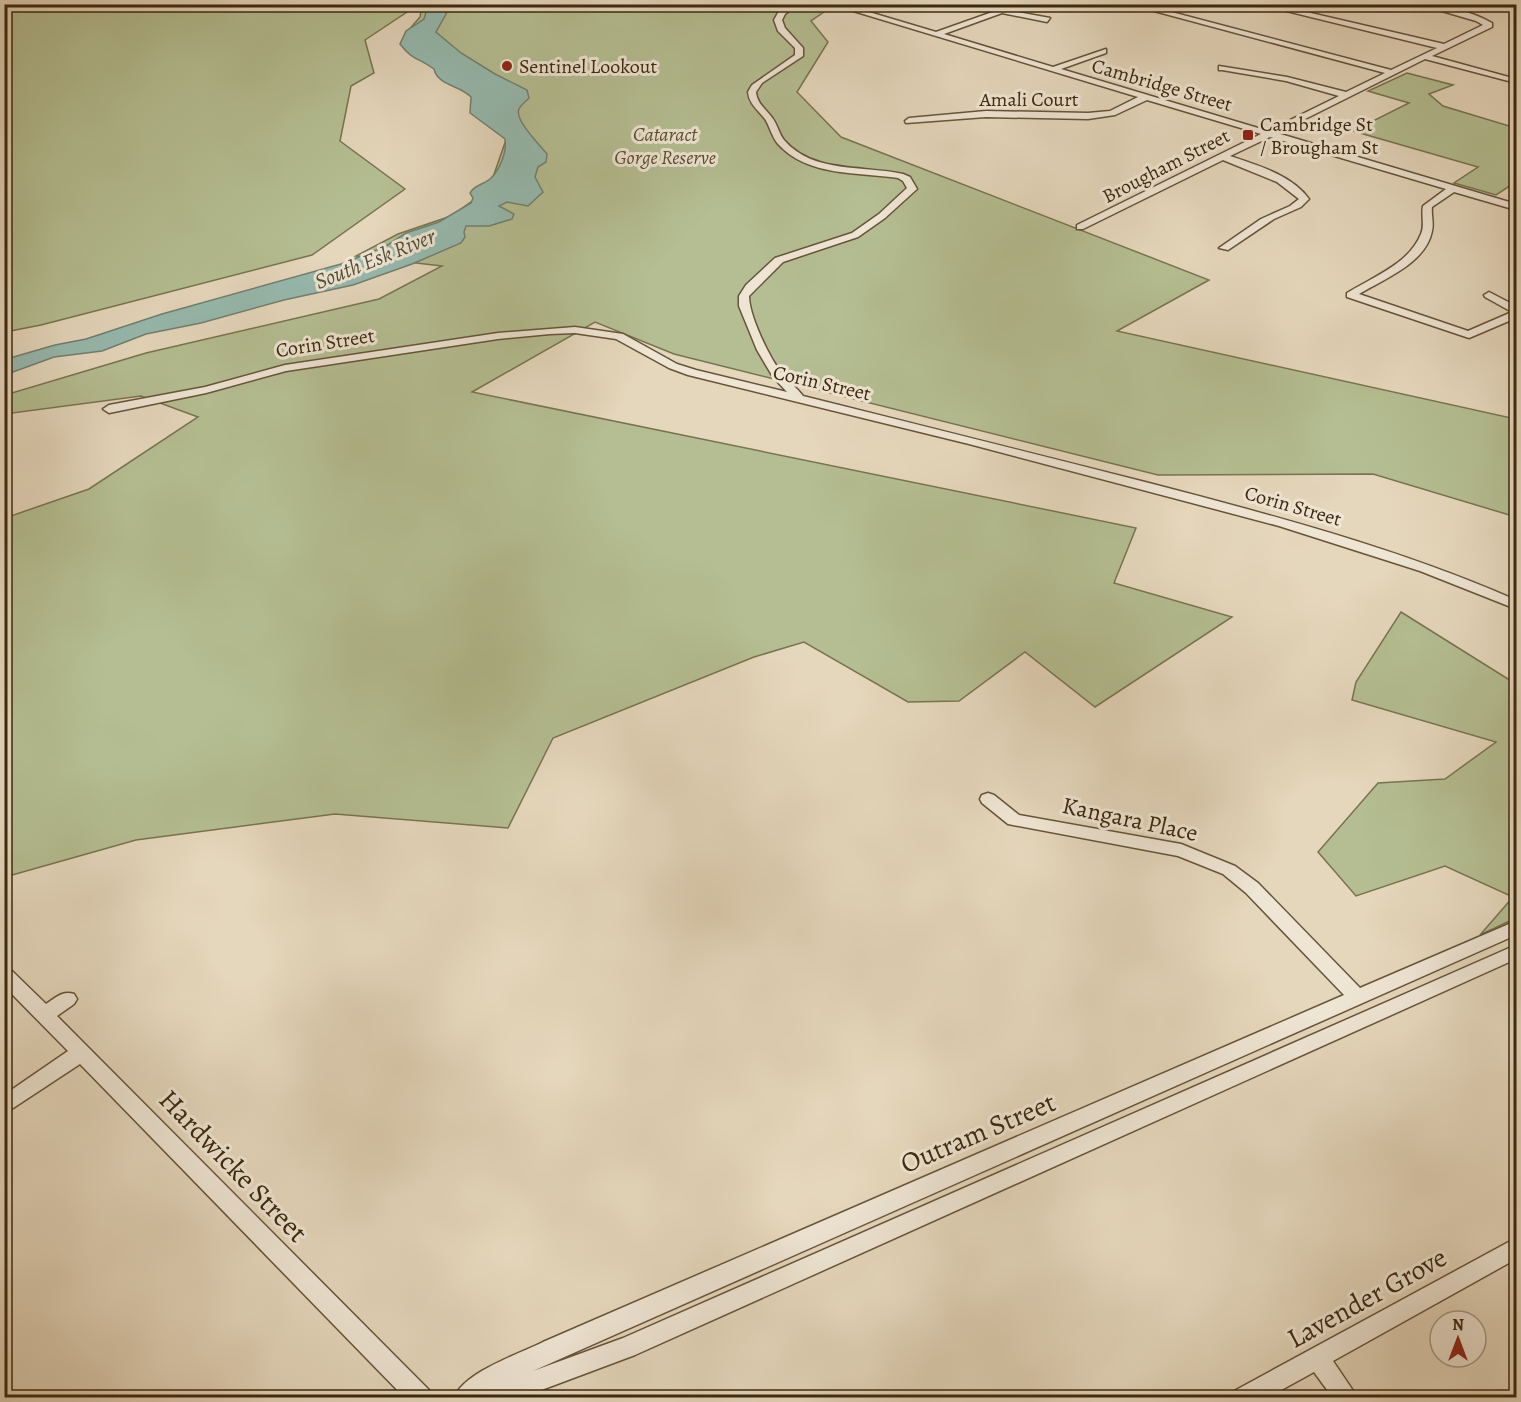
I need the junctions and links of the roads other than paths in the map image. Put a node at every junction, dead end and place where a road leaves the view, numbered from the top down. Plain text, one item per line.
1 (795, 4) edge
2 (833, 4) edge
3 (1131, 4) edge
4 (1261, 4) edge
5 (1274, 4) edge
6 (1421, 4) edge
7 (1305, 14) junction
8 (1047, 20) dead end
9 (935, 35) junction
10 (1445, 47) junction
11 (1103, 51) dead end
12 (1425, 57) junction
13 (1222, 68) dead end
14 (1052, 70) junction
15 (1392, 73) junction
16 (1516, 81) edge
17 (1346, 95) junction
18 (1146, 97) junction
19 (909, 121) dead end
20 (1269, 133) junction
21 (1224, 157) junction
22 (1453, 188) junction
23 (1516, 207) edge
24 (1080, 227) dead end
25 (1224, 248) dead end
26 (1489, 295) dead end
27 (1516, 312) edge
28 (782, 381) junction
29 (746, 385) junction
30 (797, 397) junction
31 (109, 409) dead end
32 (1516, 605) edge
33 (988, 799) dead end
34 (1516, 928) edge
35 (1516, 952) edge
36 (4, 974) edge
37 (1358, 998) junction
38 (68, 999) dead end
39 (46, 1014) junction
40 (82, 1052) junction
41 (4, 1106) edge
42 (942, 1180) junction
43 (958, 1202) junction
44 (1516, 1248) edge
45 (1318, 1359) junction
46 (421, 1398) edge
47 (465, 1398) edge
48 (483, 1398) edge
49 (1244, 1398) edge
50 (1347, 1398) edge

1 - 28 street
2 - 9 street, Cambridge Street
3 - 15 street
4 - 7 street
5 - 7 street
6 - 10 street, Brougham Street
7 - 10 street
8 - 9 street
9 - 14 street, Cambridge Street
10 - 12 street, Brougham Street
11 - 14 street
12 - 15 street, Brougham Street
12 - 16 street
13 - 17 street
14 - 18 street, Cambridge Street
15 - 17 street, Brougham Street
17 - 20 street, Brougham Street
18 - 19 street, Amali Court
18 - 20 street, Cambridge Street
20 - 21 street, Brougham Street
20 - 22 street, Cambridge Street
21 - 24 street, Brougham Street
21 - 25 street
22 - 23 street, Cambridge Street
22 - 27 street
26 - 27 street
28 - 29 street
28 - 30 street
29 - 30 street, Corin Street
29 - 31 street, Corin Street
30 - 32 street, Corin Street
33 - 37 street, Kangara Place
34 - 37 street, Outram Street
35 - 43 street
36 - 39 street, Hardwicke Street
37 - 42 street, Outram Street
38 - 39 street
39 - 40 street, Hardwicke Street
40 - 41 street
40 - 46 street, Hardwicke Street
42 - 43 street
42 - 47 street, Outram Street
43 - 48 street
44 - 45 street, Lavender Grove
45 - 49 street, Lavender Grove
45 - 50 street

